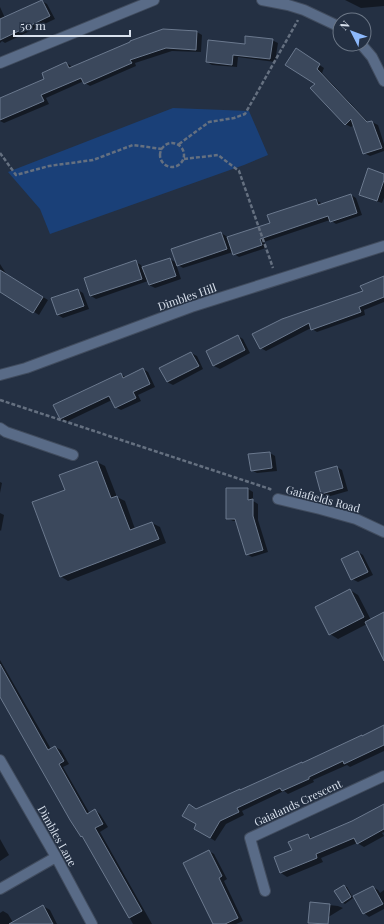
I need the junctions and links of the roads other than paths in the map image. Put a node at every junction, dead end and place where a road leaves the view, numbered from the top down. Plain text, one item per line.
1 (154, 0) edge
2 (262, 0) edge
3 (332, 23) edge
4 (368, 52) edge
5 (0, 63) edge
6 (384, 81) edge
7 (384, 246) edge
8 (1, 371) edge
9 (0, 428) edge
10 (73, 454) dead end
11 (278, 499) road end
12 (384, 532) edge
13 (0, 760) edge
14 (384, 776) edge
15 (56, 857) junction
16 (0, 889) edge
17 (265, 891) dead end
18 (92, 924) edge

1 - 5 street
2 - 3 street
4 - 6 street
7 - 8 street, Dimbles Hill
9 - 10 street
11 - 12 street, Gaiafields Road
13 - 15 street, Dimbles Lane
14 - 17 street, Gaialands Crescent
15 - 16 street
15 - 18 street, Dimbles Lane

